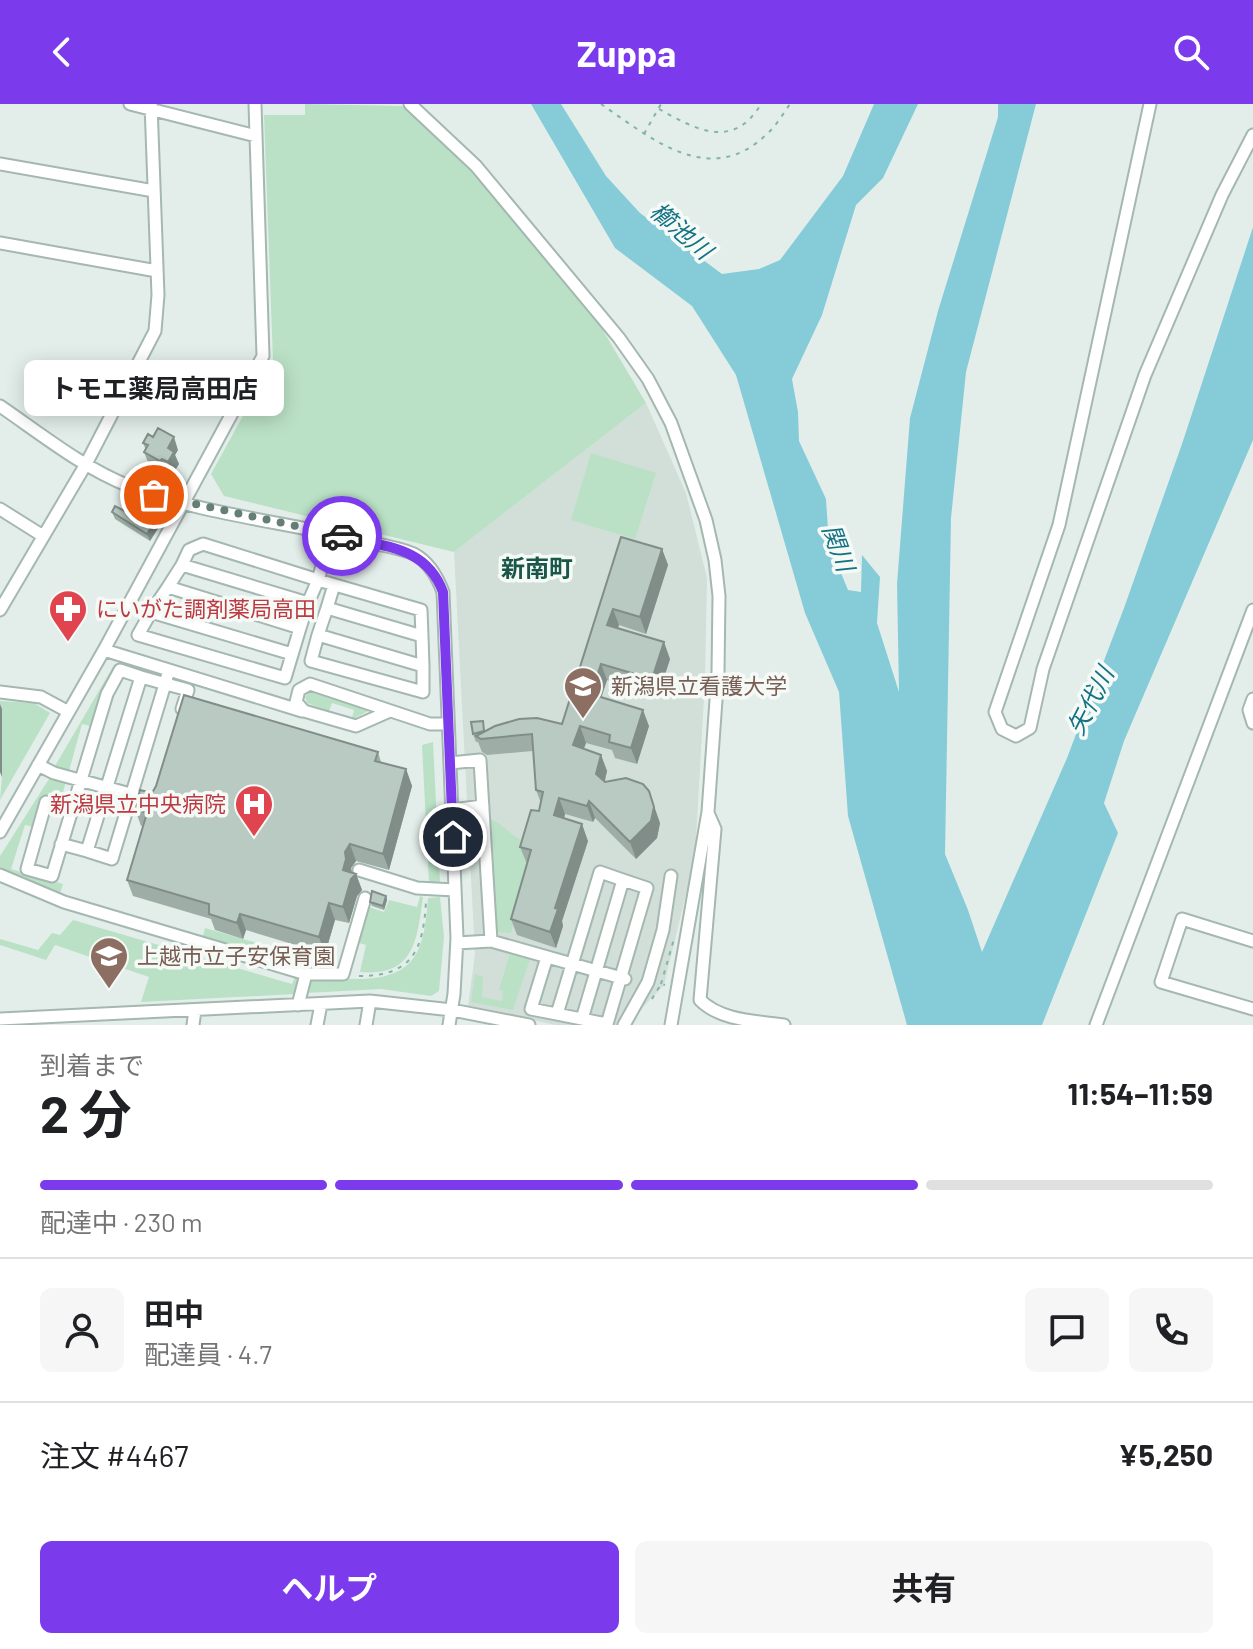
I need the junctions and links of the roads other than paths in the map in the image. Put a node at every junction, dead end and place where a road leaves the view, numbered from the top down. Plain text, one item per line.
1 (130, 104) edge
2 (255, 104) edge
3 (410, 104) edge
4 (1150, 104) edge
5 (151, 107) edge
6 (1253, 135) edge
7 (256, 136) junction
8 (0, 164) edge
9 (154, 191) junction
10 (0, 243) edge
11 (157, 271) junction
12 (0, 406) edge
13 (86, 464) junction
14 (184, 503) junction
15 (0, 509) edge
16 (331, 534) junction
17 (43, 536) junction
18 (182, 565) junction
19 (318, 580) junction
20 (334, 585) junction
21 (168, 587) junction
22 (308, 603) junction
23 (2, 604) edge
24 (327, 608) junction
25 (1253, 610) edge
26 (151, 612) junction
27 (300, 628) junction
28 (318, 635) junction
29 (422, 636) junction
30 (104, 650) junction
31 (292, 654) junction
32 (423, 666) junction
33 (169, 670) junction
34 (141, 677) junction
35 (165, 684) junction
36 (0, 692) edge
37 (1253, 699) edge
38 (67, 711) junction
39 (304, 711) junction
40 (390, 711) junction
41 (179, 717) edge
42 (1253, 723) edge
43 (448, 724) junction
44 (450, 763) junction
45 (38, 765) junction
46 (81, 780) junction
47 (158, 786) edge
48 (106, 787) junction
49 (131, 794) junction
50 (483, 806) junction
51 (72, 809) junction
52 (452, 810) junction
53 (708, 812) junction
54 (0, 832) edge
55 (61, 844) junction
56 (87, 851) junction
57 (359, 870) dead end
58 (0, 875) edge
59 (671, 876) dead end
60 (623, 880) junction
61 (455, 890) junction
62 (365, 898) dead end
63 (491, 941) junction
64 (1253, 941) edge
65 (457, 943) junction
66 (547, 957) junction
67 (572, 964) junction
68 (597, 971) junction
69 (306, 974) junction
70 (624, 979) junction
71 (370, 1001) junction
72 (321, 1004) junction
73 (298, 1005) junction
74 (1253, 1009) edge
75 (195, 1010) junction
76 (452, 1010) junction
77 (557, 1014) junction
78 (0, 1019) edge
79 (102, 1019) edge
80 (582, 1019) junction
81 (726, 1020) edge
82 (193, 1025) edge
83 (317, 1025) edge
84 (366, 1025) edge
85 (449, 1025) edge
86 (529, 1025) edge
87 (624, 1025) edge
88 (671, 1025) edge
89 (784, 1025) edge
90 (1096, 1025) edge

1 - 5 street
2 - 7 street
3 - 53 street
4 - 6 street
5 - 7 street
5 - 9 street
7 - 14 street
8 - 9 street
9 - 11 street
10 - 11 street
11 - 13 street
12 - 13 street
13 - 14 street
13 - 17 street
14 - 16 street
14 - 30 street
15 - 17 street
16 - 19 street
16 - 43 street
17 - 23 street
18 - 19 street
18 - 21 street
18 - 22 street
19 - 20 street
19 - 22 street
20 - 24 street
20 - 29 street
21 - 26 street
21 - 27 street
22 - 27 street
24 - 28 street
24 - 29 street
25 - 90 street
26 - 31 street
26 - 31 street
27 - 31 street
28 - 32 street
28 - 32 street
29 - 32 street
30 - 33 street
30 - 38 street
33 - 35 street
33 - 39 street
34 - 35 street
34 - 46 street
34 - 48 street
35 - 41 street
35 - 49 street
36 - 38 street
37 - 42 street
38 - 45 street
39 - 40 street
39 - 40 street
40 - 43 street
43 - 44 street
44 - 50 street
44 - 52 street
45 - 46 street
45 - 54 street
46 - 48 street
46 - 51 street
47 - 49 street
48 - 49 street
48 - 56 street
49 - 56 street
50 - 52 street
50 - 63 street
51 - 55 street
51 - 55 street
52 - 61 street
53 - 81 street
53 - 88 street
55 - 56 street
57 - 61 street
58 - 69 street
59 - 87 street
60 - 67 street
60 - 68 street
60 - 70 street
61 - 65 street
62 - 69 street
63 - 65 street
63 - 66 street
64 - 74 street
65 - 76 street
66 - 67 street
66 - 77 street
67 - 68 street
67 - 77 street
68 - 70 street
68 - 80 street
69 - 73 street
70 - 80 street
71 - 72 street
71 - 76 street
71 - 84 street
72 - 73 street
72 - 83 street
73 - 75 street
75 - 79 street
75 - 82 street
76 - 85 street
76 - 86 street
77 - 80 street
78 - 79 street
81 - 89 street

